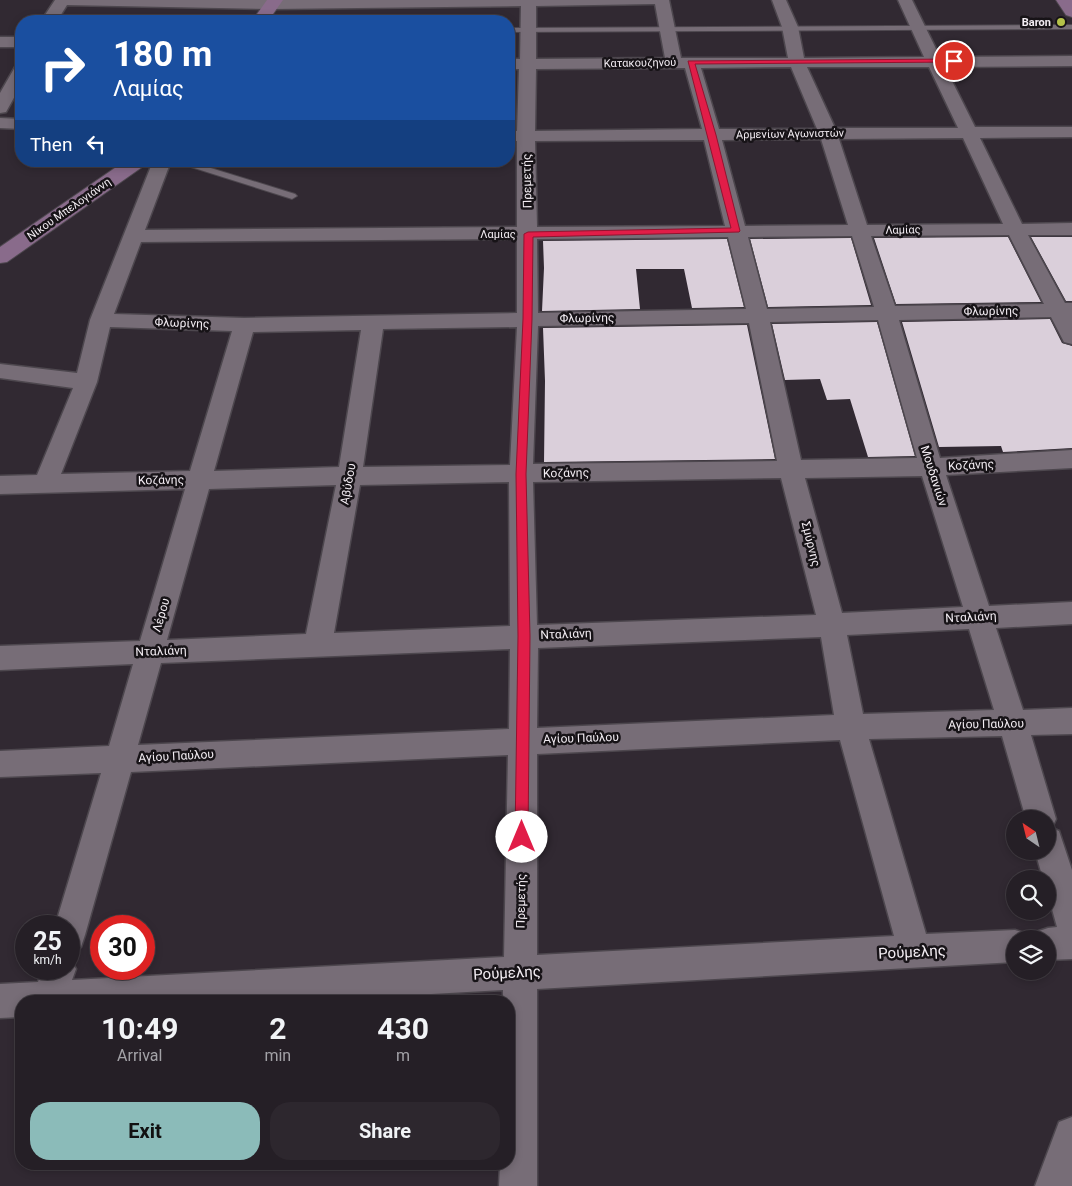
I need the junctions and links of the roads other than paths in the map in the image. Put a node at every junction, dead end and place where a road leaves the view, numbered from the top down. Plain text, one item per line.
1 (62, 0) edge
2 (654, 0) edge
3 (662, 0) edge
4 (779, 0) edge
5 (905, 0) edge
6 (1064, 0) edge
7 (529, 1) edge
8 (274, 2) edge
9 (1072, 12) edge
10 (53, 15) edge
11 (264, 15) edge
12 (790, 27) junction
13 (1072, 27) edge
14 (666, 28) junction
15 (919, 28) junction
16 (515, 30) edge
17 (528, 30) junction
18 (0, 42) edge
19 (15, 42) edge
20 (935, 61) junction
21 (1072, 61) edge
22 (674, 62) junction
23 (691, 62) junction
24 (796, 62) junction
25 (515, 64) edge
26 (527, 64) junction
27 (15, 82) edge
28 (0, 111) edge
29 (15, 120) edge
30 (968, 132) junction
31 (1072, 132) edge
32 (828, 133) junction
33 (712, 135) junction
34 (518, 136) edge
35 (129, 167) edge
36 (160, 167) edge
37 (197, 167) edge
38 (292, 196) dead end
39 (1015, 229) junction
40 (1072, 229) edge
41 (858, 230) junction
42 (736, 231) junction
43 (528, 234) junction
44 (134, 236) junction
45 (0, 257) edge
46 (1065, 310) edge
47 (886, 312) junction
48 (758, 316) junction
49 (528, 319) junction
50 (101, 320) junction
51 (373, 322) junction
52 (244, 324) junction
53 (1072, 337) edge
54 (0, 371) edge
55 (86, 382) junction
56 (1072, 459) edge
57 (931, 467) junction
58 (792, 469) junction
59 (521, 474) junction
60 (350, 476) junction
61 (201, 479) junction
62 (46, 483) junction
63 (0, 485) edge
64 (1072, 613) edge
65 (979, 617) junction
66 (832, 625) junction
67 (524, 636) junction
68 (318, 644) junction
69 (150, 651) junction
70 (0, 658) edge
71 (1072, 721) edge
72 (1013, 724) junction
73 (851, 727) junction
74 (523, 741) junction
75 (119, 758) junction
76 (0, 764) edge
77 (1038, 810) edge
78 (1053, 860) edge
79 (74, 915) edge
80 (1072, 925) edge
81 (1072, 943) edge
82 (1056, 944) edge
83 (1006, 947) edge
84 (915, 952) junction
85 (520, 973) junction
86 (55, 984) edge
87 (19, 995) edge
88 (15, 996) edge
89 (0, 1001) edge
90 (1072, 1136) edge
91 (518, 1186) edge
92 (1054, 1186) edge

1 - 8 street
1 - 10 street
2 - 7 street
3 - 14 street
4 - 12 street, Μουδανιών
5 - 15 street
6 - 9 main road
7 - 8 street
7 - 17 street, Πρεμετής
8 - 11 main road
12 - 14 lane
12 - 15 lane
12 - 24 street, Μουδανιών
13 - 15 lane
14 - 17 lane
14 - 22 street
15 - 20 street
16 - 17 lane
17 - 26 street, Πρεμετής
18 - 19 street
20 - 21 street, Κατακουζηνού
20 - 24 street, Κατακουζηνού
20 - 30 street
22 - 23 street, Κατακουζηνού
22 - 26 street, Κατακουζηνού
23 - 24 street, Κατακουζηνού
23 - 33 street, Σμύρνης
24 - 32 street, Μουδανιών
25 - 26 street, Κατακουζηνού
26 - 34 street, Πρεμετής
27 - 28 street
28 - 29 street
30 - 31 street, Αρμενίων Αγωνιστών
30 - 32 street, Αρμενίων Αγωνιστών
30 - 39 street
32 - 33 street, Αρμενίων Αγωνιστών
32 - 41 street, Μουδανιών
33 - 34 street, Αρμενίων Αγωνιστών
33 - 42 street, Σμύρνης
34 - 43 street, Πρεμετής
35 - 45 main road, Νίκου Μπελογιάννη
36 - 44 street
37 - 38 lane
39 - 40 street, Λαμίας
39 - 41 street, Λαμίας
39 - 46 street
41 - 42 street, Λαμίας
41 - 47 street, Μουδανιών
42 - 43 street, Λαμίας
42 - 48 street, Σμύρνης
43 - 44 street, Λαμίας
43 - 49 street, Πρεμετής
44 - 50 street
46 - 47 street, Φλωρίνης
46 - 53 street
47 - 48 street, Φλωρίνης
47 - 57 street, Μουδανιών
48 - 49 street, Φλωρίνης
48 - 58 street, Σμύρνης
49 - 51 street, Φλωρίνης
49 - 59 street, Πρεμετής
50 - 52 street, Φλωρίνης
50 - 55 street
51 - 52 street, Φλωρίνης
51 - 60 street, Αβύδου
52 - 61 street, Λέρου
54 - 55 street
55 - 62 street
56 - 57 street, Κοζάνης
57 - 58 street, Κοζάνης
57 - 65 street, Μουδανιών
58 - 59 street, Κοζάνης
58 - 66 street, Σμύρνης
59 - 60 street, Κοζάνης
59 - 67 street, Πρεμετής
60 - 61 street, Κοζάνης
60 - 68 street, Αβύδου
61 - 62 street, Κοζάνης
61 - 69 street, Λέρου
62 - 63 street, Κοζάνης
64 - 65 street, Νταλιάνη
65 - 66 street, Νταλιάνη
65 - 72 street, Μουδανιών
66 - 67 street, Νταλιάνη
66 - 73 street, Σμύρνης
67 - 68 street, Νταλιάνη
67 - 74 street, Πρεμετής
68 - 69 street, Νταλιάνη
69 - 70 street, Νταλιάνη
69 - 75 street, Λέρου
71 - 72 street, Αγίου Παύλου
72 - 73 street, Αγίου Παύλου
72 - 77 street, Μουδανιών
73 - 74 street, Αγίου Παύλου
73 - 84 street, Σμύρνης
74 - 75 street, Αγίου Παύλου
74 - 85 street, Πρεμετής
75 - 76 street, Αγίου Παύλου
75 - 79 street, Λέρου
78 - 80 street
81 - 82 street
83 - 84 street, Ρούμελης
84 - 85 street, Ρούμελης
85 - 86 street, Ρούμελης
85 - 91 street, Πρεμετής
86 - 87 street, Ρούμελης
88 - 89 street, Ρούμελης
90 - 92 street

